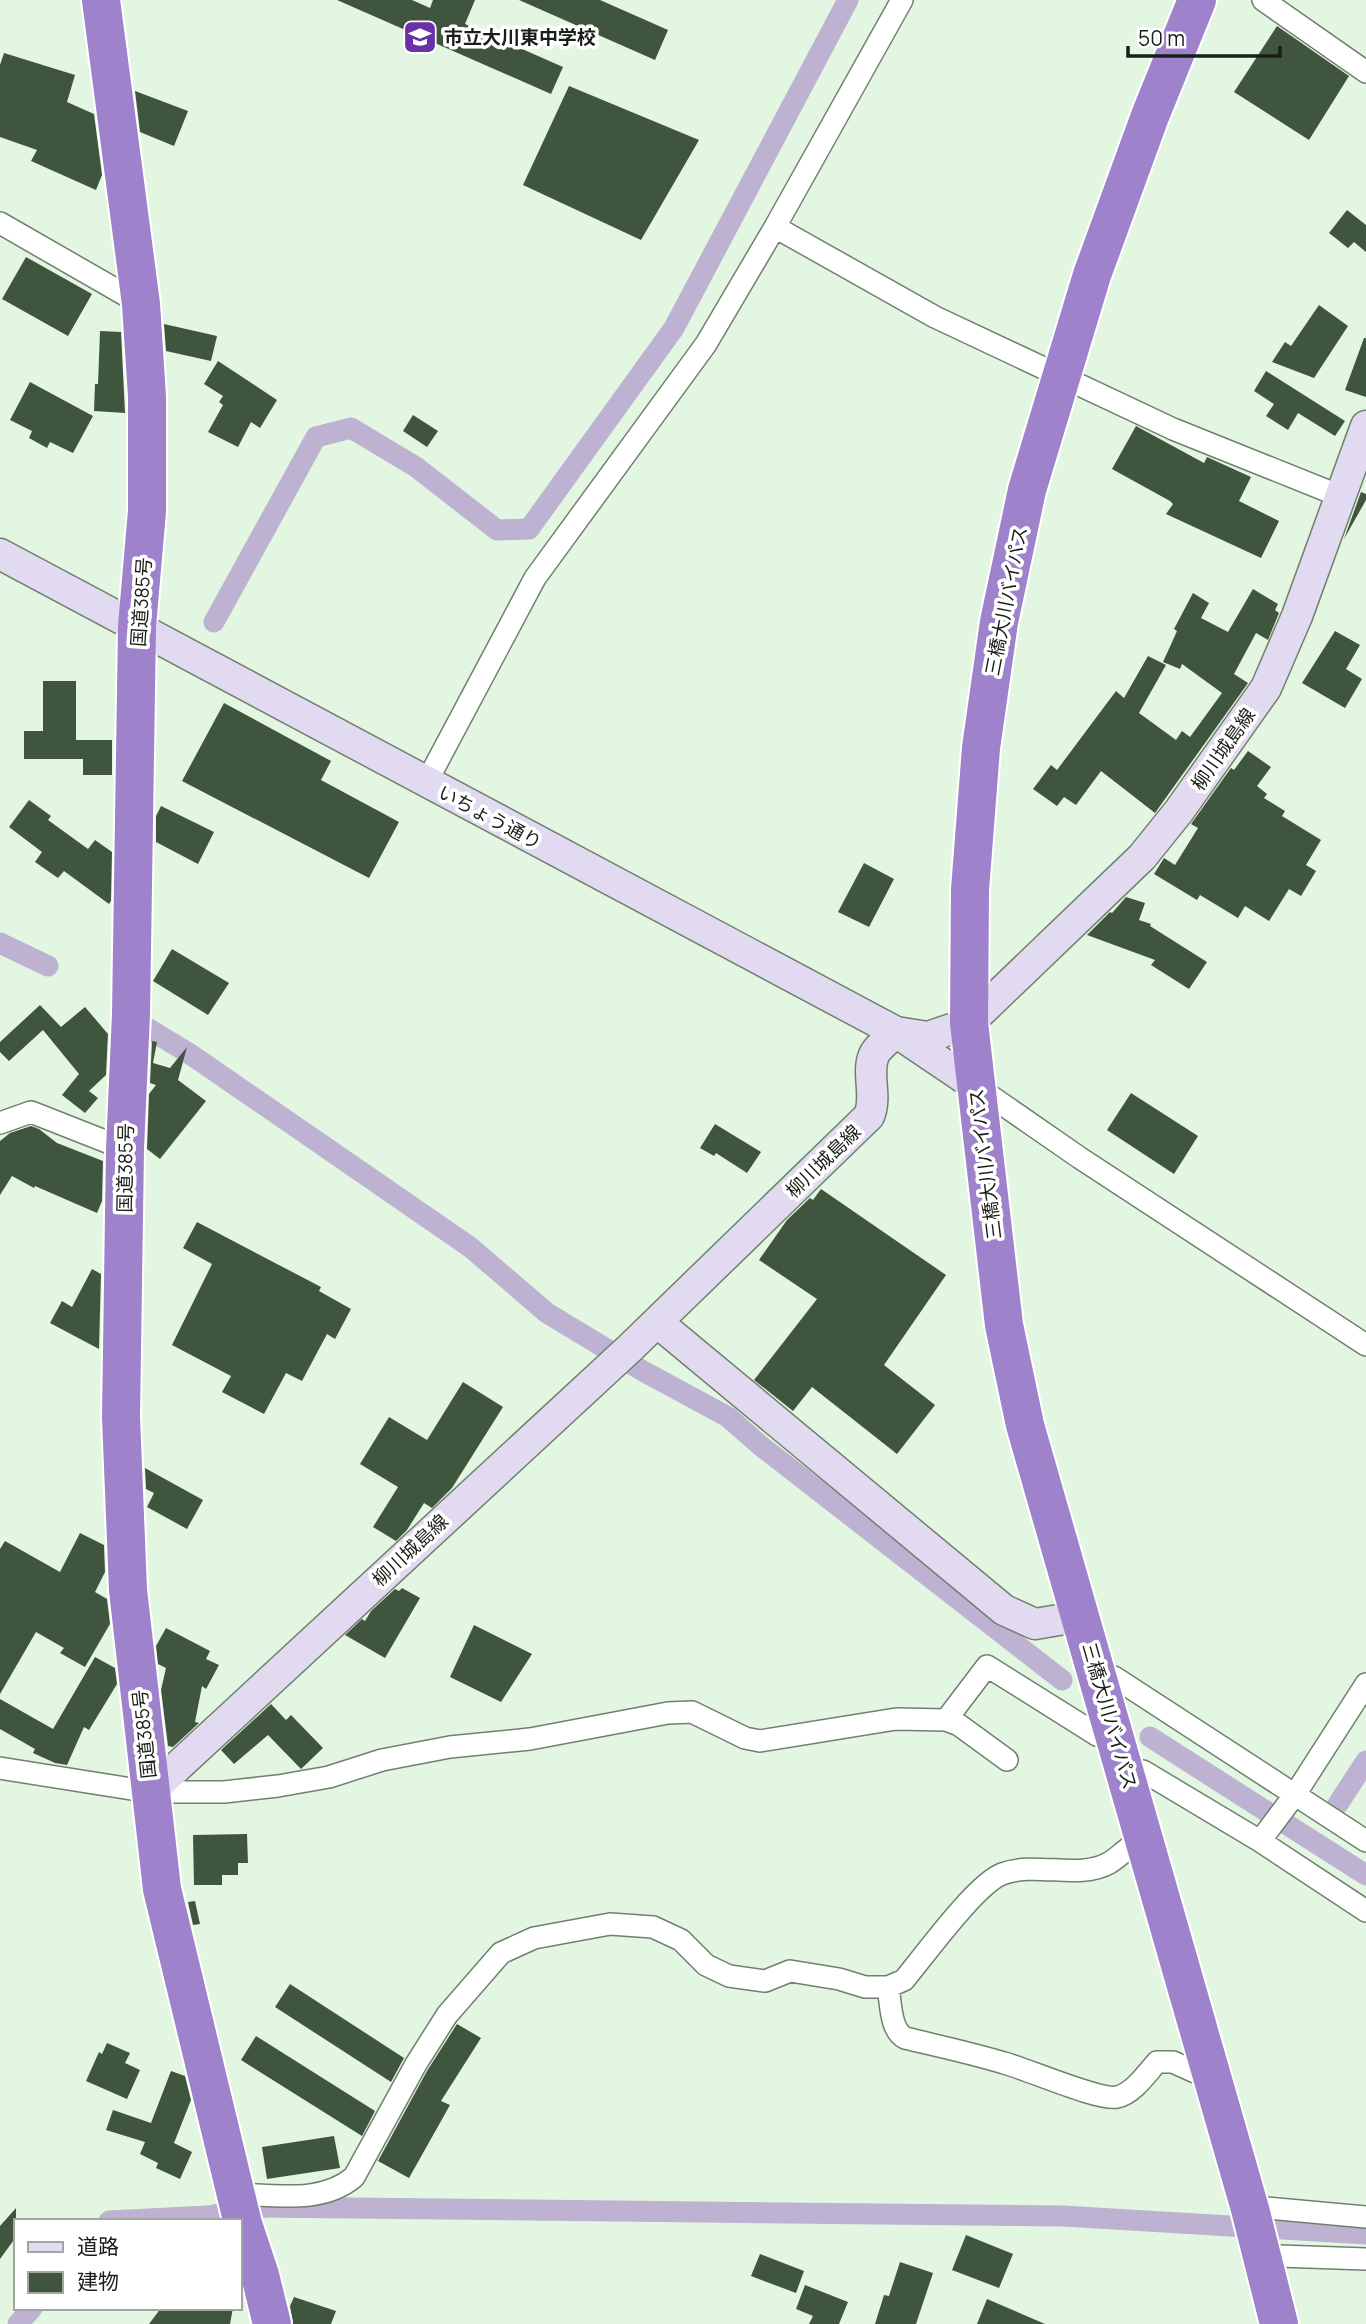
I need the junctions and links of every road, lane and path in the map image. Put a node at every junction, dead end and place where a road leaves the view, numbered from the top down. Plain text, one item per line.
1 (101, 0) edge
2 (902, 0) edge
3 (1197, 0) edge
4 (1263, 0) edge
5 (1366, 72) edge
6 (0, 223) edge
7 (775, 227) junction
8 (141, 304) junction
9 (1062, 376) junction
10 (1366, 426) edge
11 (1340, 496) junction
12 (0, 554) edge
13 (137, 626) junction
14 (426, 783) junction
15 (969, 1023) junction
16 (896, 1032) junction
17 (976, 1086) junction
18 (0, 1124) edge
19 (125, 1149) junction
20 (657, 1322) junction
21 (1366, 1345) edge
22 (1082, 1616) junction
23 (1114, 1677) dead end
24 (1366, 1684) edge
25 (946, 1720) junction
26 (1097, 1735) dead end
27 (1007, 1760) dead end
28 (0, 1768) edge
29 (1143, 1771) dead end
30 (1296, 1793) junction
31 (152, 1811) junction
32 (1260, 1841) junction
33 (1366, 1841) edge
34 (1130, 1847) dead end
35 (1366, 1911) edge
36 (888, 1987) junction
37 (1195, 2072) dead end
38 (1258, 2208) junction
39 (240, 2209) junction
40 (1366, 2217) edge
41 (1270, 2254) junction
42 (1366, 2259) edge
43 (272, 2324) edge
44 (1279, 2324) edge

1 - 8 highway, 国道385号
2 - 7 street
3 - 9 highway, 三橋大川バイパス
4 - 5 street
6 - 8 street
7 - 9 street
7 - 14 street
8 - 13 highway, 国道385号
9 - 11 street
9 - 15 highway, 三橋大川バイパス
10 - 11 main road, 柳川城島線
11 - 15 main road, 柳川城島線
12 - 13 main road, いちょう通り
13 - 14 main road, いちょう通り
13 - 19 highway, 国道385号
14 - 16 main road, いちょう通り
15 - 16 main road, 柳川城島線
15 - 17 highway, 三橋大川バイパス
16 - 17 main road, いちょう通り
16 - 20 main road, 柳川城島線
17 - 21 street
17 - 22 highway, 三橋大川バイパス
18 - 19 street
19 - 31 highway, 国道385号
20 - 22 main road
20 - 31 main road, 柳川城島線
22 - 38 highway, 三橋大川バイパス
23 - 30 street
24 - 30 street
25 - 26 street
25 - 27 street
25 - 31 street
28 - 31 street
29 - 32 street
30 - 32 street
30 - 33 street
31 - 39 highway, 国道385号
32 - 35 street
34 - 36 street
36 - 37 street
36 - 39 street
38 - 40 street
38 - 41 highway, 三橋大川バイパス
39 - 43 highway, 国道385号
41 - 42 street
41 - 44 highway, 三橋大川バイパス

